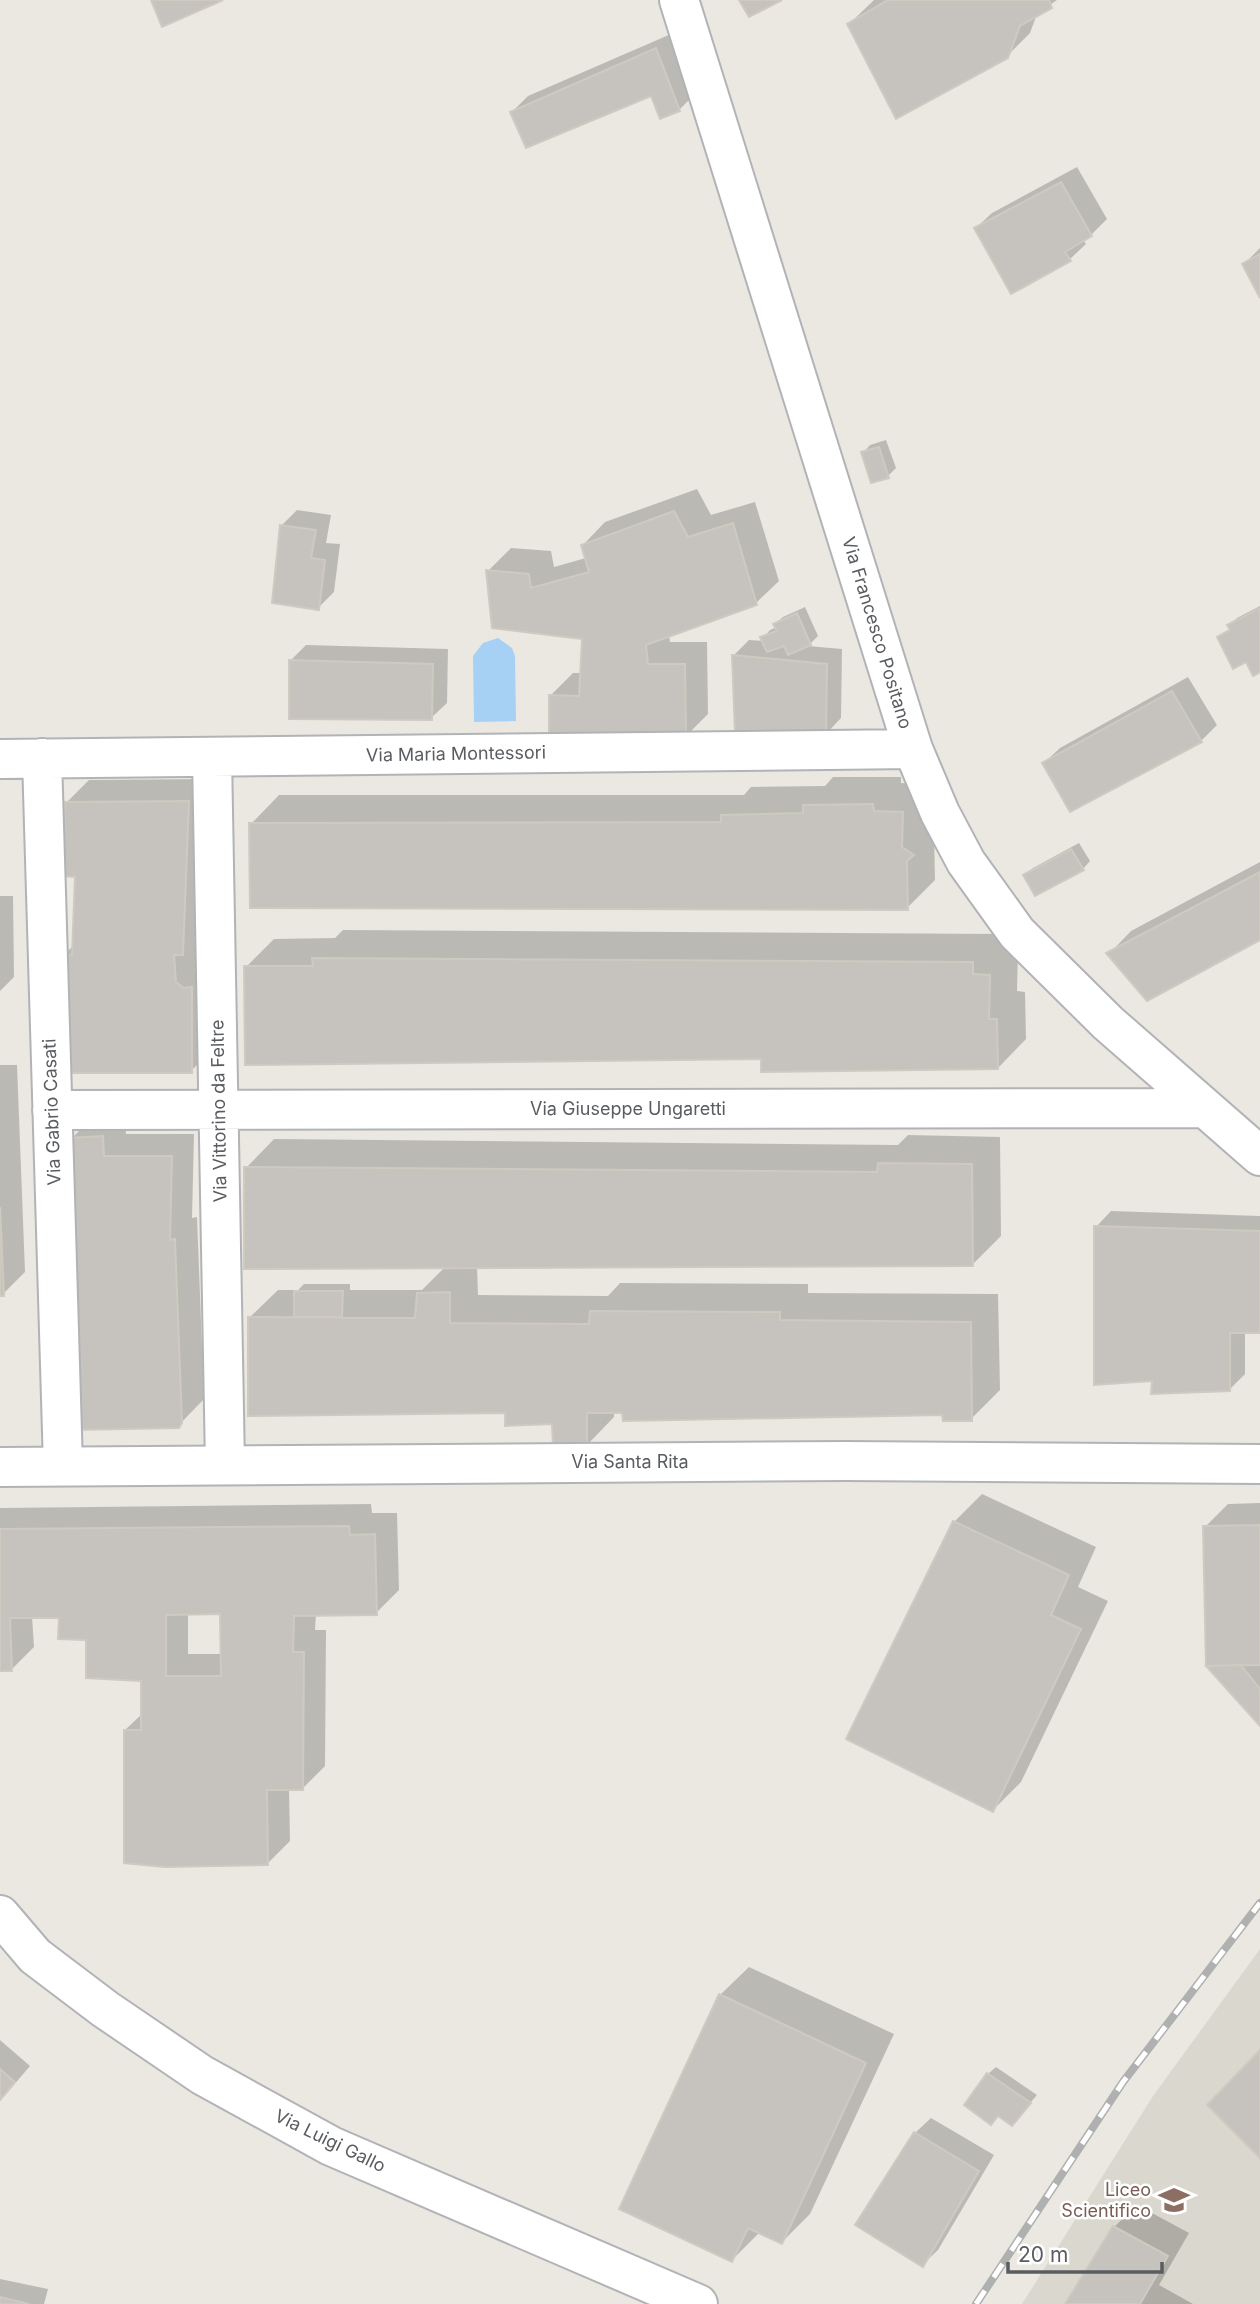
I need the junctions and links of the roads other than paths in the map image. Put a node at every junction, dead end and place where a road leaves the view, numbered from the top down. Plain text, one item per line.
1 (679, 0) edge
2 (913, 749) junction
3 (212, 757) junction
4 (42, 758) junction
5 (0, 759) edge
6 (1204, 1108) junction
7 (52, 1110) junction
8 (220, 1110) junction
9 (1260, 1156) edge
10 (1260, 1464) edge
11 (225, 1465) junction
12 (63, 1466) junction
13 (0, 1467) edge
14 (0, 1915) edge
15 (698, 2304) edge

1 - 2 street, Via Francesco Positano
2 - 3 street, Via Maria Montessori
2 - 6 street, Via Francesco Positano
3 - 4 street, Via Maria Montessori
3 - 8 street, Via Vittorino da Feltre
4 - 5 street, Via Maria Montessori
4 - 7 street, Via Gabrio Casati
6 - 8 street, Via Giuseppe Ungaretti
6 - 9 street, Via Francesco Positano
7 - 8 street, Via Giuseppe Ungaretti
7 - 12 street, Via Gabrio Casati
8 - 11 street, Via Vittorino da Feltre
10 - 11 street, Via Santa Rita
11 - 12 street, Via Santa Rita
12 - 13 street, Via Santa Rita
14 - 15 street, Via Luigi Gallo

